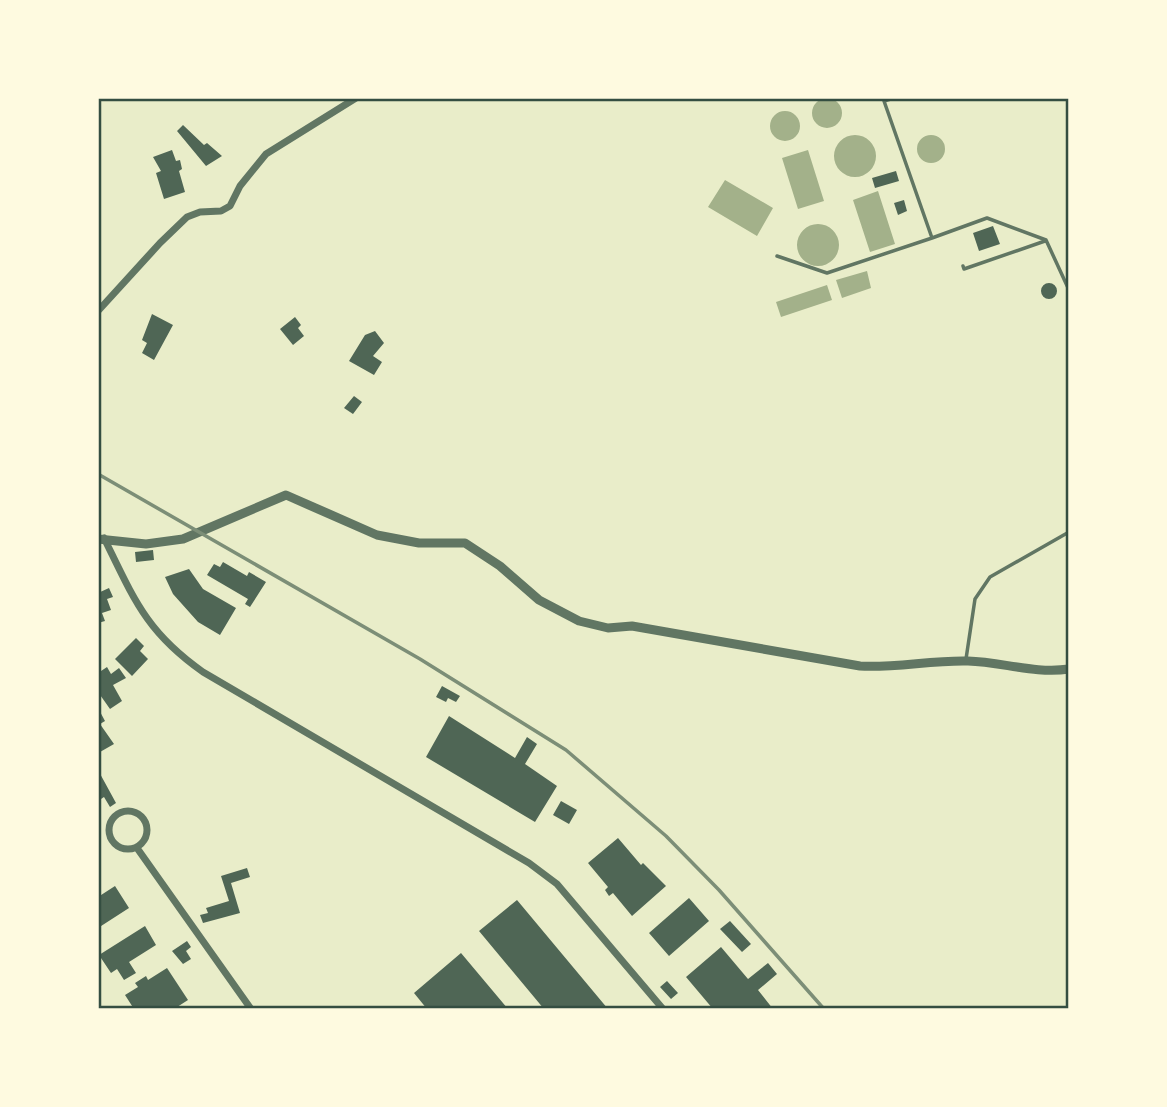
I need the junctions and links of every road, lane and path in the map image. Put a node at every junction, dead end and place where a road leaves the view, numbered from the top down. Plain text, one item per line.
1 (356, 98) edge
2 (894, 98) edge
3 (932, 238) junction
4 (1046, 240) junction
5 (777, 256) dead end
6 (963, 265) dead end
7 (1069, 290) edge
8 (98, 311) edge
9 (1069, 532) edge
10 (101, 538) edge
11 (966, 661) junction
12 (1069, 669) edge
13 (137, 848) junction
14 (251, 1009) edge
15 (663, 1009) edge

1 - 8 street
2 - 3 lane
3 - 4 lane
3 - 5 lane
4 - 6 lane
4 - 7 lane
9 - 11 lane
10 - 11 street
10 - 15 street
11 - 12 street
13 - 13 street
13 - 14 street

